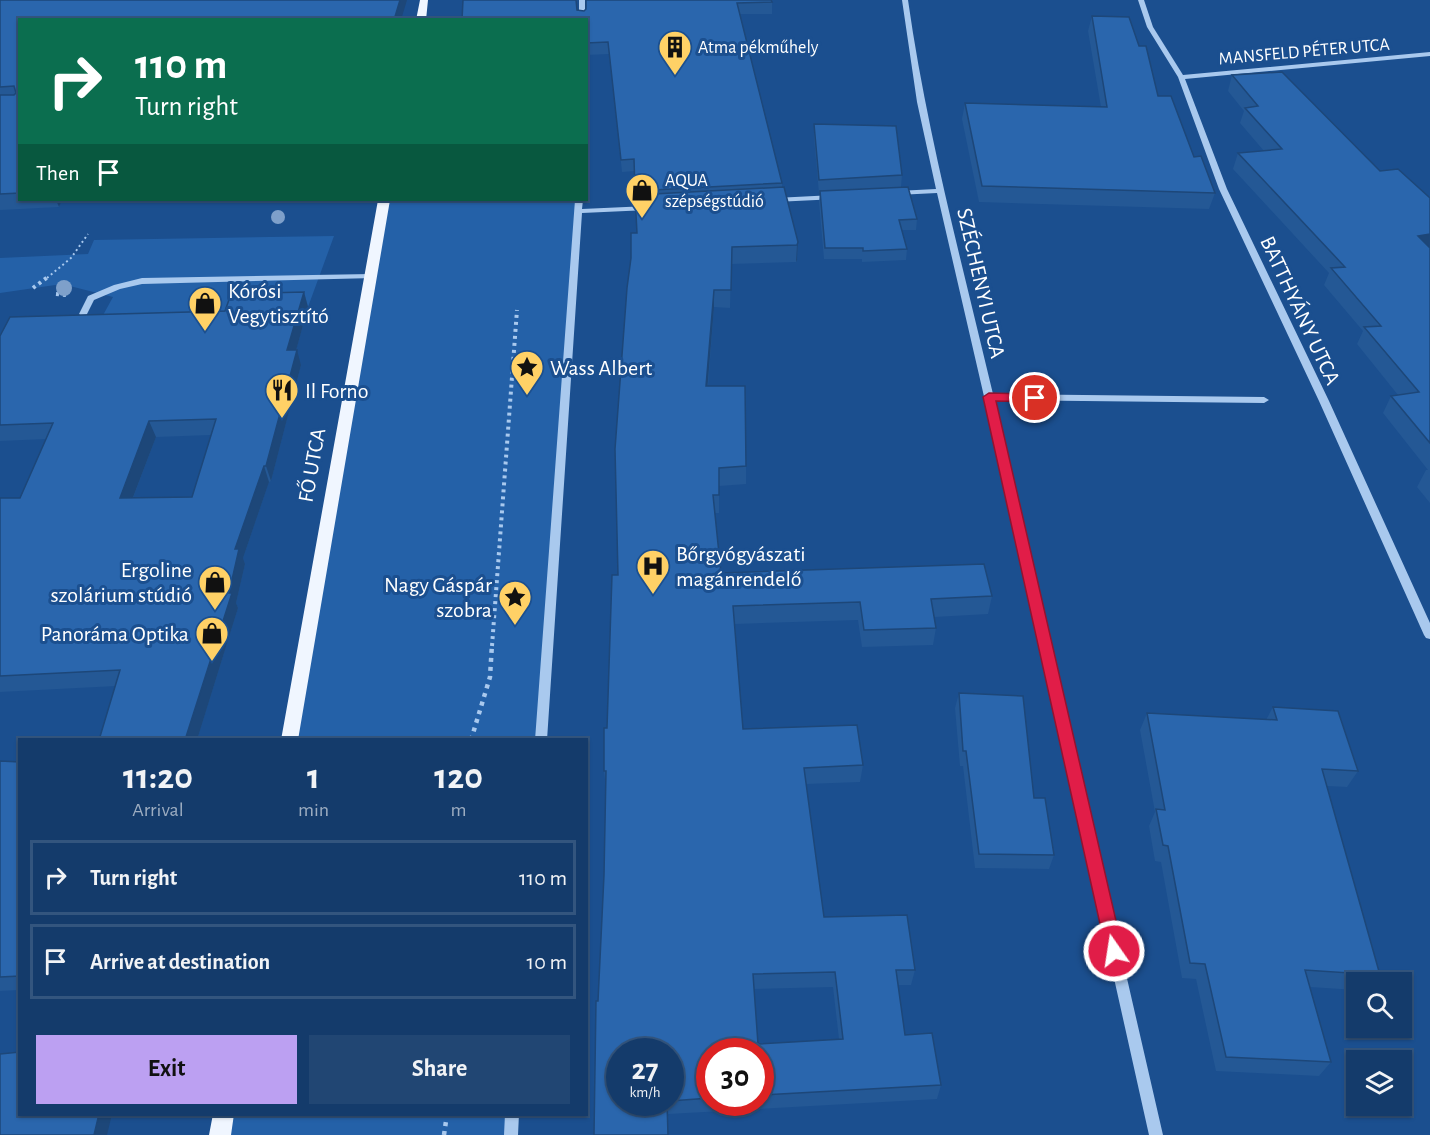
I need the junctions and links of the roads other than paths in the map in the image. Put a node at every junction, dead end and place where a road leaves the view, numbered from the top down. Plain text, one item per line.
1 (424, 0) edge
2 (582, 0) edge
3 (905, 0) edge
4 (1141, 0) edge
5 (421, 18) edge
6 (582, 18) edge
7 (1430, 54) edge
8 (1181, 77) junction
9 (940, 191) junction
10 (882, 194) edge
11 (847, 196) edge
12 (384, 201) edge
13 (579, 201) edge
14 (766, 201) edge
15 (661, 207) edge
16 (579, 211) junction
17 (371, 276) junction
18 (83, 314) edge
19 (989, 397) junction
20 (1264, 400) dead end
21 (1430, 635) edge
22 (289, 738) edge
23 (541, 738) edge
24 (224, 1116) edge
25 (512, 1116) edge
26 (220, 1135) edge
27 (511, 1135) edge
28 (1156, 1135) edge

1 - 5 main road
2 - 6 street
3 - 9 street, SZÉCHENYI UTCA
4 - 8 street, BATTHYÁNY UTCA
7 - 8 street, MANSFELD PÉTER UTCA
8 - 21 street, BATTHYÁNY UTCA
9 - 10 street
9 - 19 street, SZÉCHENYI UTCA
11 - 14 street
12 - 17 main road, FŐ UTCA
13 - 16 street
15 - 16 street
16 - 23 street
17 - 18 street
17 - 22 main road, FŐ UTCA
19 - 20 street
19 - 28 street, SZÉCHENYI UTCA
24 - 26 main road
25 - 27 street

